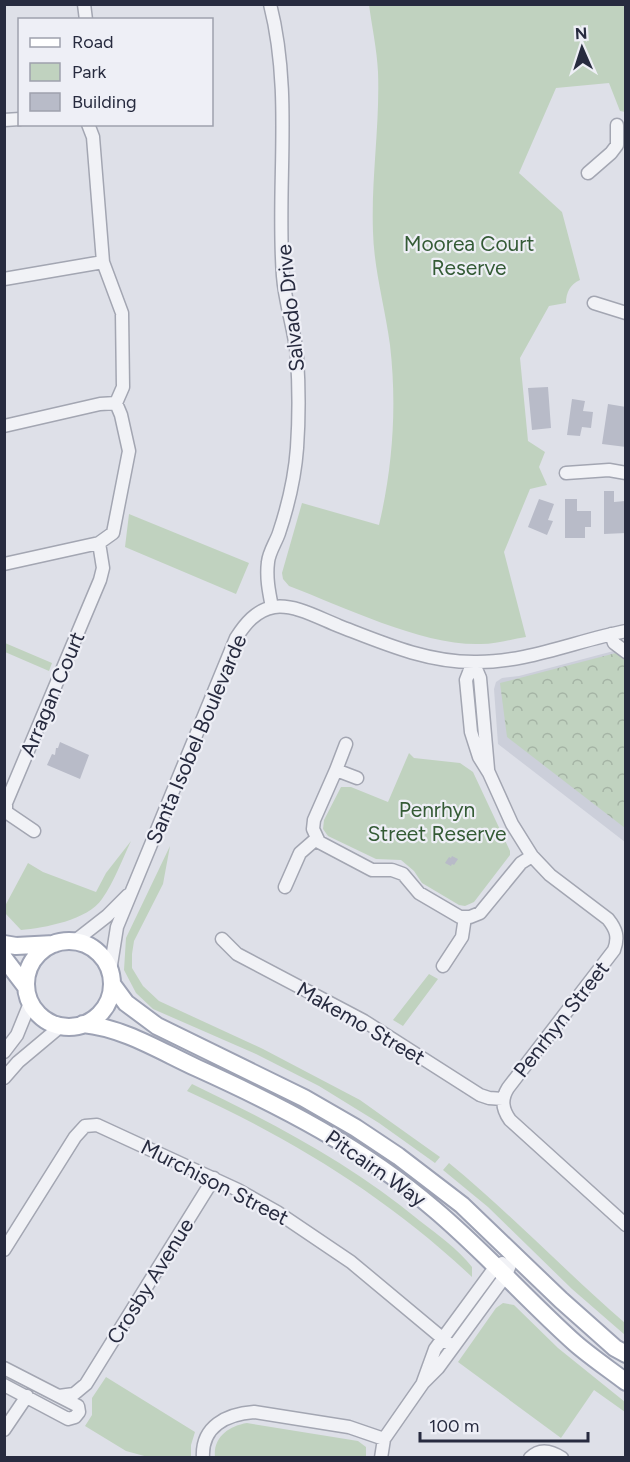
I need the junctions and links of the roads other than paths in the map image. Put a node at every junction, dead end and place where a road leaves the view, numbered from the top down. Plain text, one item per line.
1 (270, 4) edge
2 (617, 125) dead end
3 (89, 126) edge
4 (621, 148) edge
5 (588, 172) dead end
6 (103, 262) junction
7 (4, 279) edge
8 (594, 303) dead end
9 (626, 314) edge
10 (116, 403) junction
11 (4, 426) edge
12 (566, 473) dead end
13 (626, 473) edge
14 (99, 543) junction
15 (4, 564) edge
16 (272, 607) junction
17 (626, 631) edge
18 (611, 634) junction
19 (626, 652) edge
20 (473, 662) junction
21 (346, 744) dead end
22 (336, 770) junction
23 (357, 778) dead end
24 (34, 831) dead end
25 (316, 839) junction
26 (532, 856) junction
27 (285, 887) dead end
28 (133, 890) junction
29 (465, 917) junction
30 (222, 939) dead end
31 (75, 941) junction
32 (621, 941) edge
33 (4, 944) edge
34 (54, 944) junction
35 (4, 958) edge
36 (443, 966) dead end
37 (111, 978) junction
38 (28, 995) junction
39 (83, 1024) junction
40 (61, 1026) junction
41 (4, 1052) edge
42 (4, 1078) edge
43 (503, 1099) junction
44 (214, 1178) junction
45 (626, 1226) edge
46 (4, 1250) edge
47 (514, 1255) junction
48 (501, 1271) junction
49 (442, 1338) junction
50 (453, 1347) junction
51 (626, 1354) edge
52 (4, 1368) edge
53 (626, 1382) edge
54 (423, 1383) junction
55 (86, 1384) junction
56 (4, 1385) edge
57 (27, 1396) junction
58 (59, 1396) junction
59 (79, 1412) junction
60 (4, 1430) edge
61 (384, 1439) junction
62 (203, 1458) edge
63 (381, 1458) edge
64 (530, 1458) edge
65 (562, 1458) edge

1 - 16 street, Salvado Drive
2 - 4 street
3 - 6 street
4 - 5 street
6 - 7 street
6 - 10 street
8 - 9 street
10 - 11 street
10 - 14 street
12 - 13 street
14 - 15 street
14 - 24 street, Arragan Court
16 - 20 street
16 - 28 street, Santa Isobel Boulevarde
17 - 18 street
18 - 19 street
18 - 20 street
20 - 26 street, Penrhyn Street
21 - 22 street
22 - 23 street
22 - 25 street
25 - 27 street
25 - 29 street
26 - 29 street
26 - 32 street, Penrhyn Street
28 - 31 street, Santa Isobel Boulevarde
28 - 37 street, Santa Isobel Boulevarde
29 - 36 street
30 - 43 street, Makemo Street
31 - 34 main road
31 - 37 main road
32 - 43 street, Penrhyn Street
33 - 34 main road
34 - 38 main road
35 - 38 main road
37 - 39 main road
37 - 47 main road, Pitcairn Way
38 - 40 main road
38 - 41 street
39 - 40 main road
39 - 48 main road, Pitcairn Way
40 - 42 street
43 - 45 street, Penrhyn Street
44 - 46 street, Murchison Street
44 - 49 street, Murchison Street
44 - 55 street, Crosby Avenue
47 - 48 street
47 - 51 main road, Pitcairn Way
48 - 49 street
48 - 50 street
48 - 53 main road, Pitcairn Way
49 - 50 street, Murchison Street
49 - 54 street
50 - 54 street
52 - 58 street
54 - 61 street
55 - 58 street
55 - 59 street, Crosby Avenue
56 - 57 street
57 - 59 street
57 - 60 street
58 - 59 street
61 - 62 street
61 - 63 street
64 - 65 street

